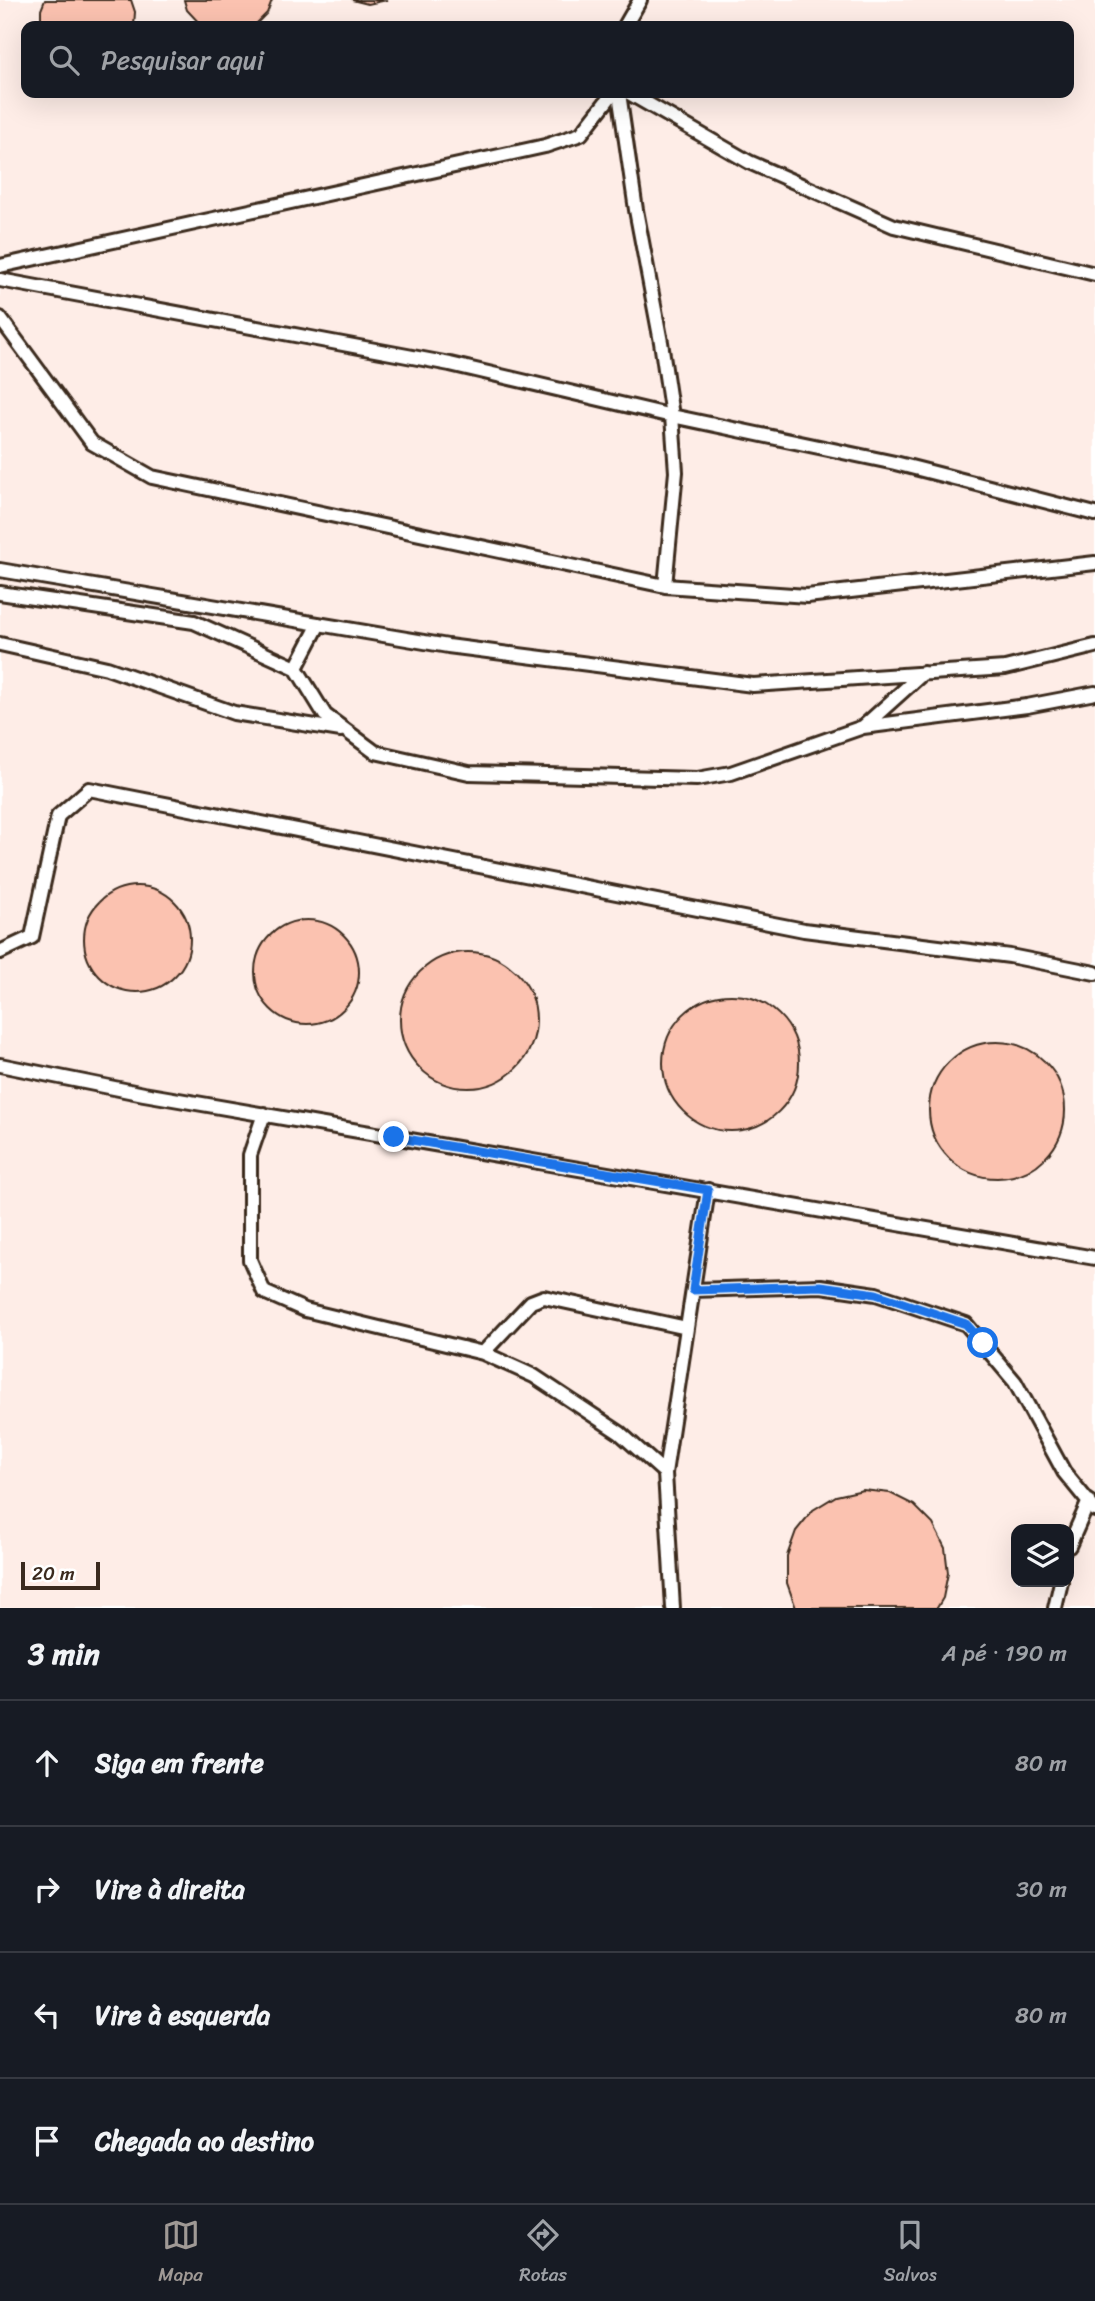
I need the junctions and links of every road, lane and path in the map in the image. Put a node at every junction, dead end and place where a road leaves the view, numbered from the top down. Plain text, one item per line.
1 (640, 0) edge
2 (628, 21) edge
3 (609, 98) edge
4 (620, 98) edge
5 (638, 98) edge
6 (0, 266) edge
7 (1095, 274) edge
8 (0, 280) edge
9 (0, 318) edge
10 (672, 416) junction
11 (1095, 514) edge
12 (1095, 563) edge
13 (0, 570) edge
14 (664, 586) junction
15 (0, 593) edge
16 (319, 624) junction
17 (0, 644) edge
18 (1095, 646) edge
19 (296, 668) junction
20 (923, 673) junction
21 (1095, 693) edge
22 (863, 727) junction
23 (346, 731) junction
24 (0, 952) edge
25 (1095, 973) edge
26 (0, 1065) edge
27 (264, 1114) junction
28 (708, 1190) junction
29 (1095, 1258) edge
30 (693, 1290) junction
31 (687, 1328) junction
32 (483, 1353) junction
33 (665, 1473) junction
34 (1092, 1506) edge
35 (1074, 1537) edge
36 (1060, 1587) edge
37 (673, 1608) edge
38 (1055, 1608) edge

1 - 2 lane
3 - 6 lane
4 - 10 lane
5 - 7 lane
8 - 10 lane
9 - 14 lane
10 - 11 lane
10 - 14 lane
12 - 14 lane
13 - 16 lane
15 - 19 lane
16 - 19 lane
16 - 20 lane
17 - 23 lane
18 - 20 lane
19 - 23 lane
20 - 22 lane
21 - 22 lane
22 - 23 lane
24 - 25 lane
26 - 27 lane
27 - 28 lane
27 - 32 lane
28 - 29 lane
28 - 30 lane
30 - 31 lane
30 - 34 lane
31 - 32 lane
31 - 33 lane
32 - 33 lane
33 - 37 lane
34 - 35 lane
36 - 38 lane

